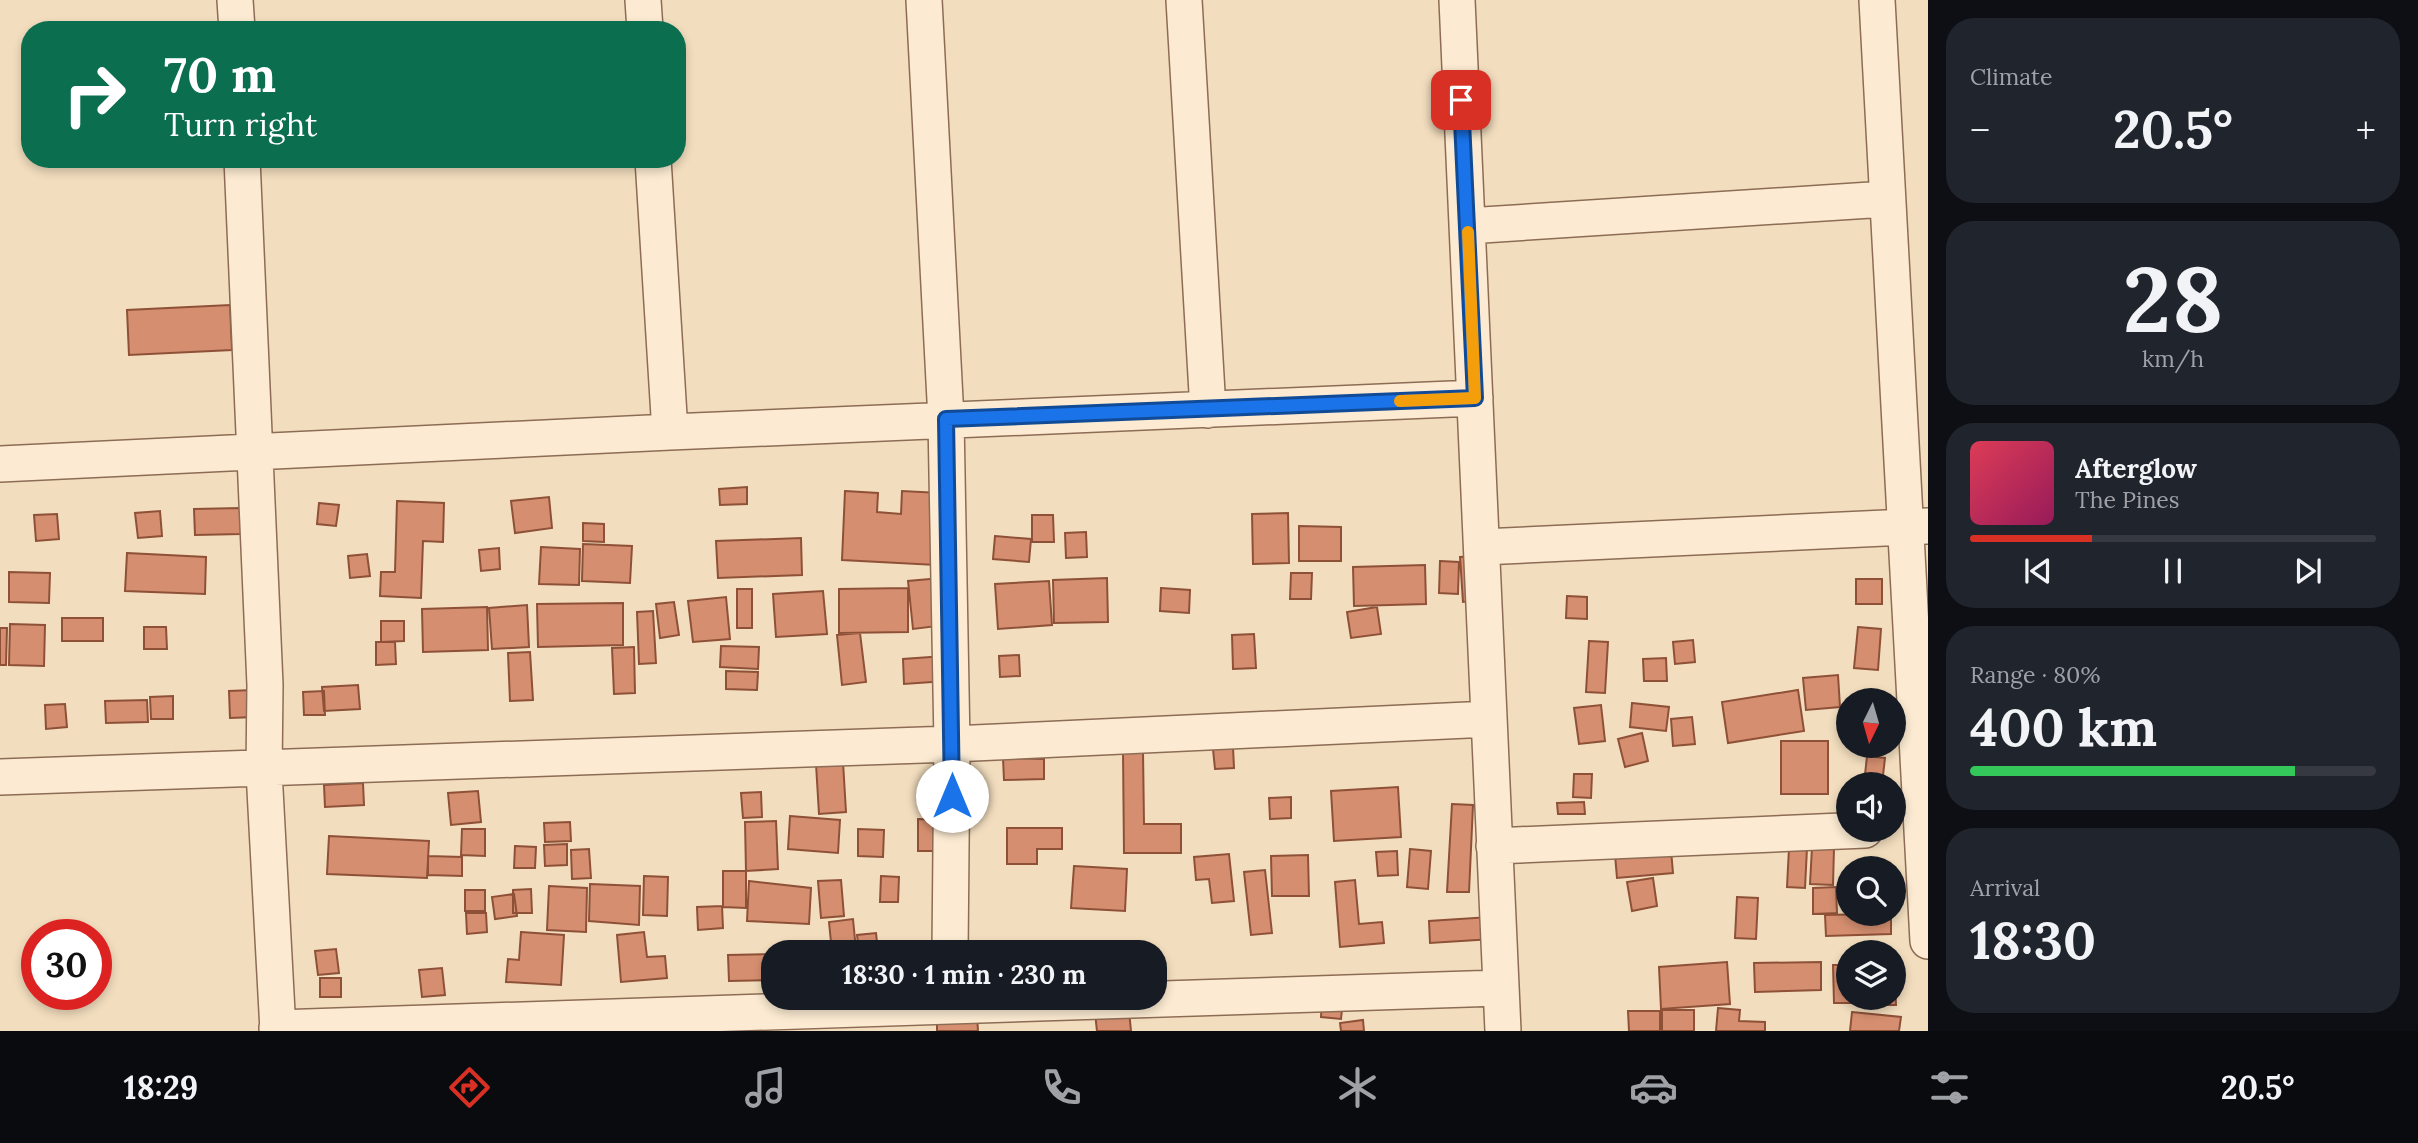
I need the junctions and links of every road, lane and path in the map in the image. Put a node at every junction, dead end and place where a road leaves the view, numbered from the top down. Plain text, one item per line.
1 (235, 0) edge
2 (643, 0) edge
3 (924, 0) edge
4 (1184, 0) edge
5 (1457, 0) edge
6 (1877, 0) edge
7 (236, 21) edge
8 (644, 21) edge
9 (242, 168) edge
10 (654, 168) edge
11 (1886, 199) junction
12 (1467, 226) junction
13 (1475, 398) junction
14 (1208, 410) junction
15 (946, 419) junction
16 (670, 432) junction
17 (254, 454) junction
18 (0, 464) edge
19 (1916, 527) edge
20 (1482, 547) junction
21 (1489, 719) junction
22 (952, 744) junction
23 (264, 771) junction
24 (0, 778) edge
25 (1914, 827) edge
26 (1836, 831) edge
27 (1494, 846) junction
28 (950, 940) edge
29 (1928, 941) edge
30 (1499, 988) junction
31 (950, 1011) edge
32 (277, 1029) edge
33 (1503, 1031) edge

1 - 7 street
2 - 8 street
3 - 15 street
4 - 14 street
5 - 12 street
6 - 11 street
9 - 17 street
10 - 16 street
11 - 12 street
11 - 19 street
12 - 13 street
13 - 14 street
13 - 20 street
14 - 15 street
15 - 16 street
15 - 22 street
16 - 17 street
17 - 18 street
17 - 23 street
19 - 20 street
19 - 25 street
20 - 21 street
21 - 22 street
21 - 27 street
22 - 23 street
22 - 28 street
23 - 24 street
23 - 32 street
25 - 29 street
26 - 27 street
27 - 30 street
30 - 31 street
30 - 33 street
31 - 32 street

